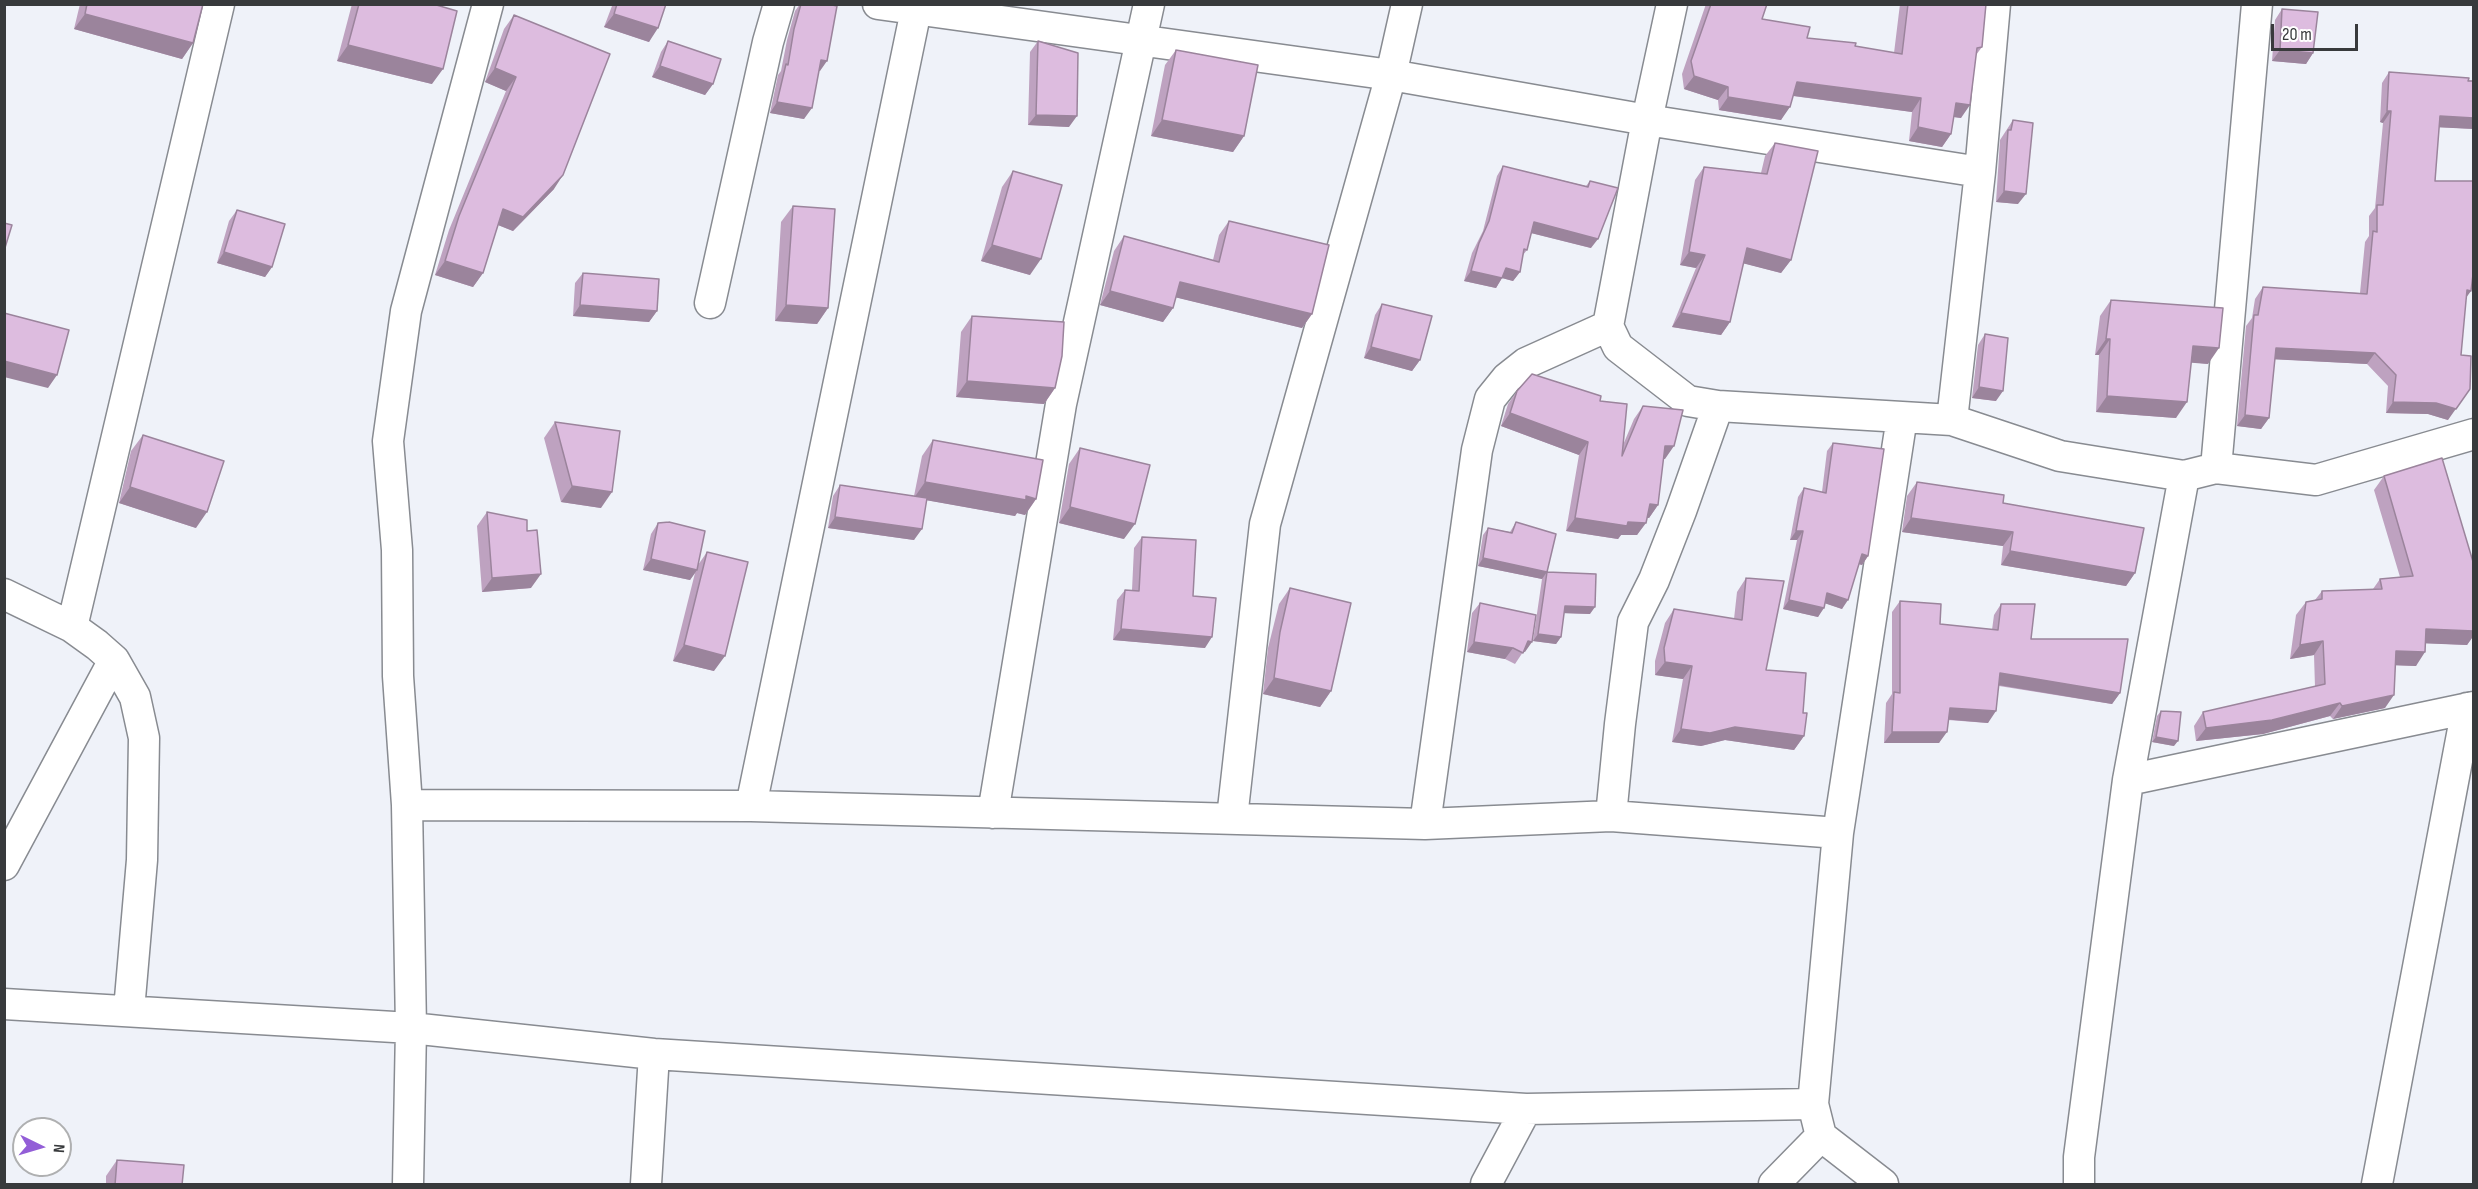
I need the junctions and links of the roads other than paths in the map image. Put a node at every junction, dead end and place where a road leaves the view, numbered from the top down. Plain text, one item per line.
1 (219, 4) edge
2 (488, 4) edge
3 (779, 4) edge
4 (878, 4) edge
5 (1149, 4) edge
6 (1407, 4) edge
7 (1672, 4) edge
8 (1995, 4) edge
9 (2257, 4) edge
10 (916, 10) junction
11 (1140, 41) junction
12 (1391, 75) junction
13 (1647, 120) junction
14 (1980, 172) junction
15 (710, 303) dead end
16 (1608, 326) junction
17 (1718, 406) junction
18 (1902, 417) junction
19 (1952, 420) junction
20 (2474, 434) edge
21 (2216, 468) junction
22 (2184, 476) junction
23 (4, 594) edge
24 (72, 627) junction
25 (114, 660) junction
26 (2470, 708) edge
27 (2128, 780) junction
28 (407, 805) junction
29 (751, 806) junction
30 (993, 813) junction
31 (1611, 816) junction
32 (1232, 818) junction
33 (1425, 824) junction
34 (1838, 833) junction
35 (4, 865) edge
36 (4, 1004) edge
37 (129, 1010) junction
38 (411, 1028) junction
39 (654, 1054) junction
40 (1813, 1104) junction
41 (1526, 1109) junction
42 (1821, 1136) junction
43 (408, 1185) edge
44 (646, 1185) edge
45 (1486, 1185) edge
46 (1774, 1185) edge
47 (1883, 1185) edge
48 (2079, 1185) edge
49 (2377, 1185) edge

1 - 24 street
2 - 28 street
3 - 15 street
4 - 10 street
5 - 11 street
6 - 12 street
7 - 13 street
8 - 14 street
9 - 21 street
10 - 11 street
10 - 29 street
11 - 12 street
11 - 30 street
12 - 13 street
12 - 32 street
13 - 14 street
13 - 16 street
14 - 19 street
16 - 17 street
16 - 33 street
17 - 18 street
17 - 31 street
18 - 19 street
18 - 34 street
19 - 22 street
20 - 21 street
21 - 22 street
22 - 27 street
23 - 24 street
24 - 25 street
25 - 35 street
25 - 37 street
26 - 27 street
26 - 49 street
27 - 48 street
28 - 29 street
28 - 38 street
29 - 30 street
30 - 32 street
31 - 33 street
31 - 34 street
32 - 33 street
34 - 40 street
36 - 37 street
37 - 38 street
38 - 39 street
38 - 43 street
39 - 41 street
39 - 44 street
40 - 41 street
40 - 42 street
41 - 45 street
42 - 46 street
42 - 47 street

